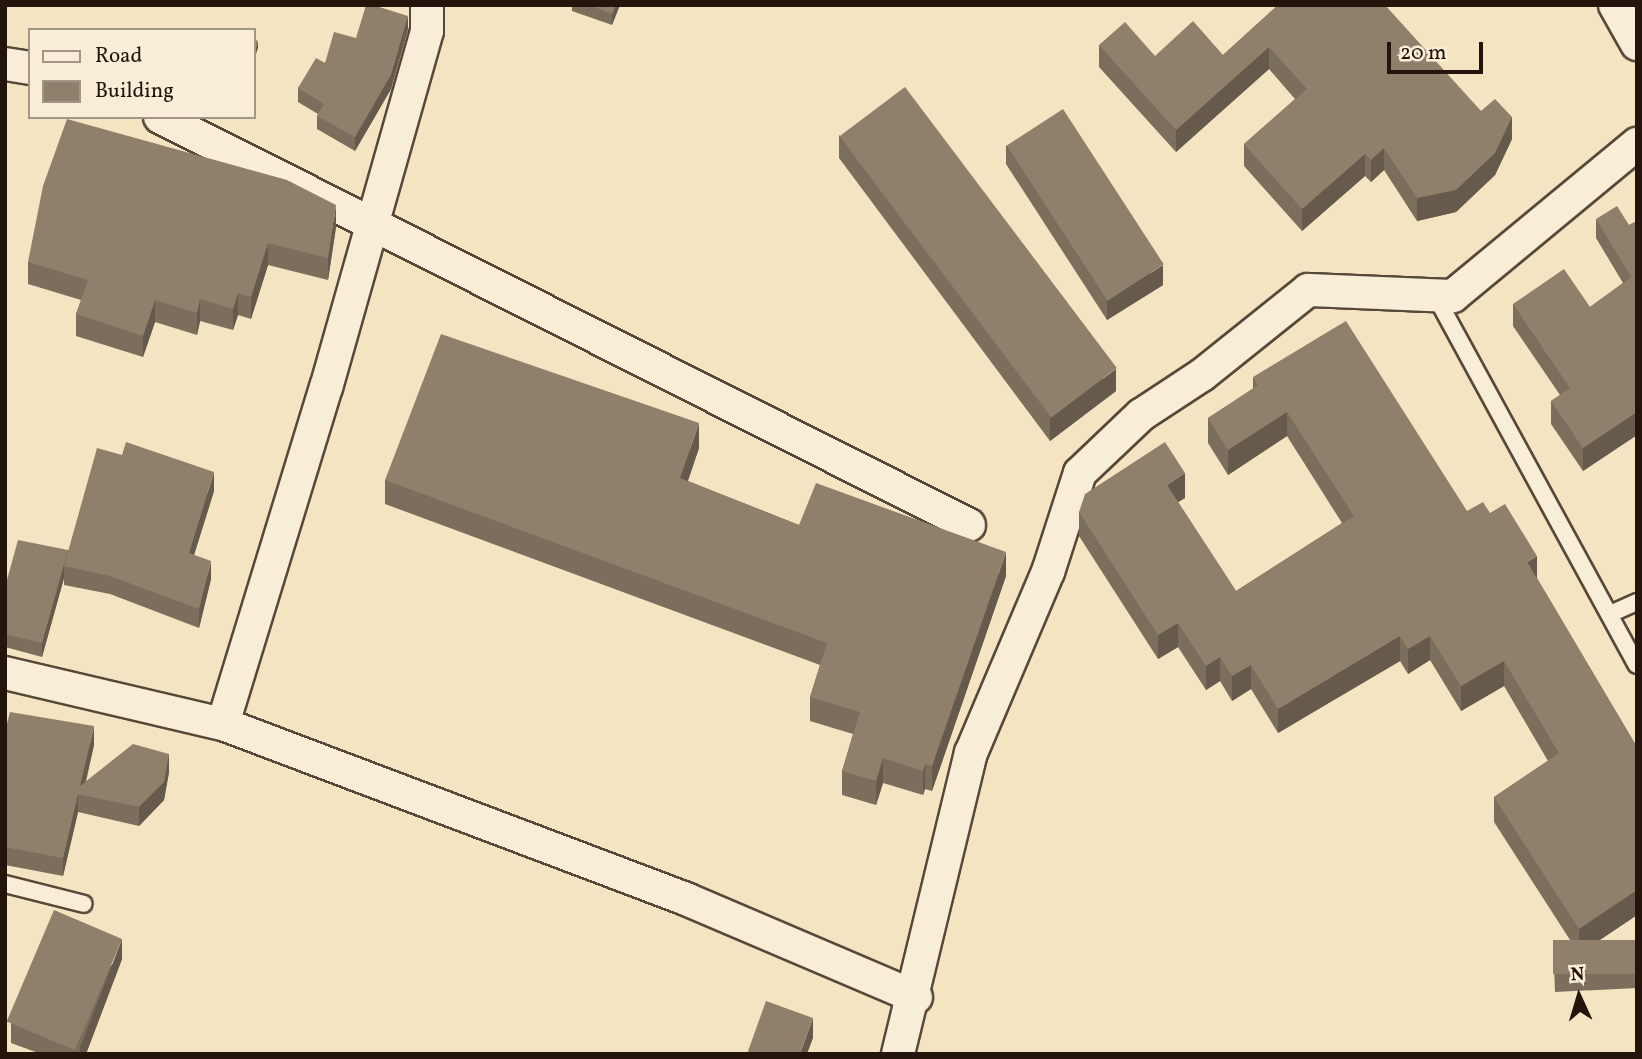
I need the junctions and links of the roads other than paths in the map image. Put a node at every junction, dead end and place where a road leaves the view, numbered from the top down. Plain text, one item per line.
1 (427, 5) edge
2 (1615, 5) edge
3 (1637, 44) edge
4 (5, 64) edge
5 (28, 68) edge
6 (164, 119) edge
7 (1637, 145) edge
8 (373, 221) junction
9 (1436, 297) junction
10 (969, 525) dead end
11 (1637, 602) edge
12 (1610, 614) junction
13 (1637, 665) edge
14 (5, 673) edge
15 (223, 724) junction
16 (5, 884) edge
17 (84, 904) dead end
18 (916, 997) junction
19 (898, 1054) edge

1 - 8 street
2 - 3 street
4 - 5 street
6 - 8 street
7 - 9 street
8 - 10 street
8 - 15 street
9 - 12 lane
9 - 18 street
11 - 12 lane
12 - 13 lane
14 - 15 street
15 - 18 street
16 - 17 lane
18 - 19 street

